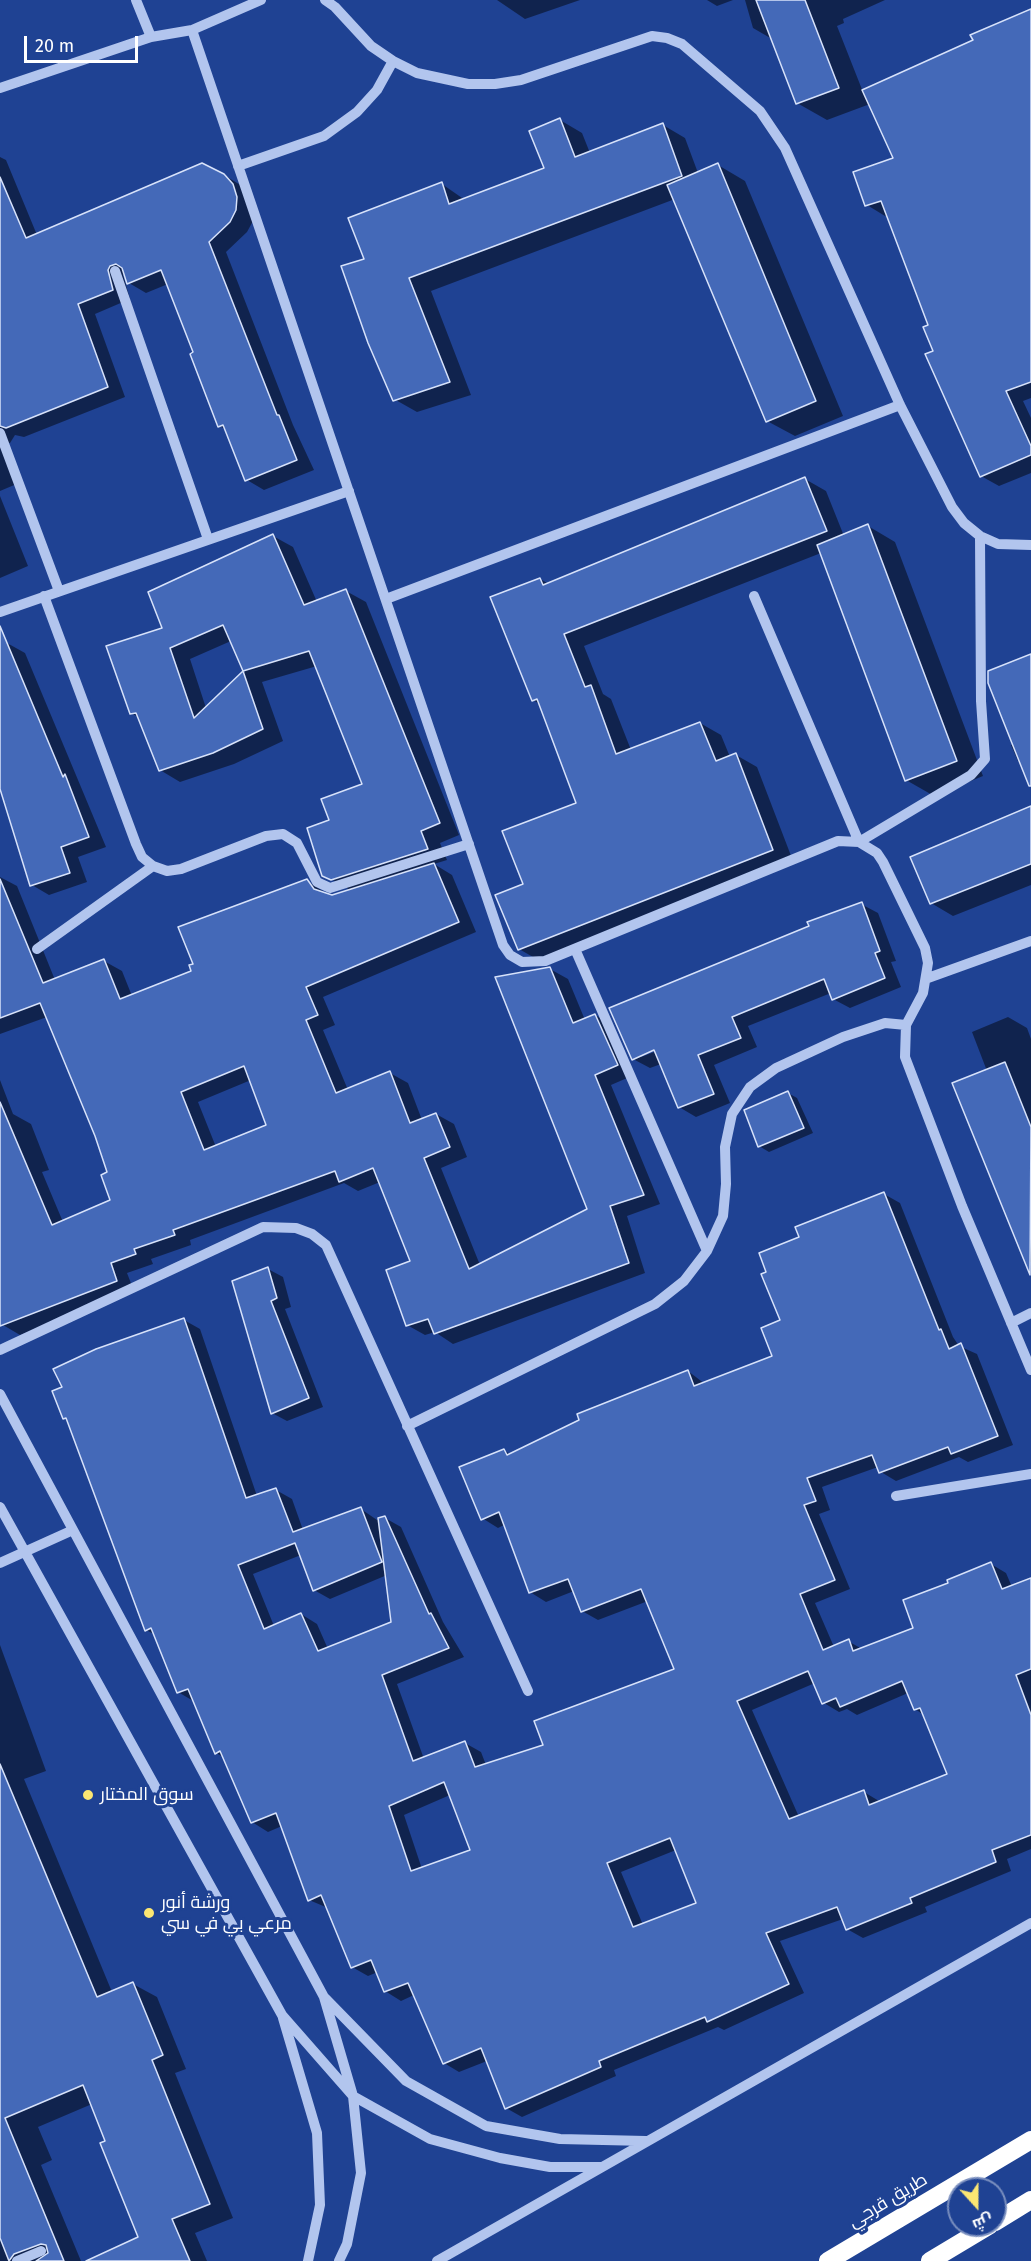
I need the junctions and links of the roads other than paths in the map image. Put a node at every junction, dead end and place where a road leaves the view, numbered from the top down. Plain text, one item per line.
1 (136, 0) edge
2 (261, 0) edge
3 (325, 0) edge
4 (192, 30) junction
5 (151, 38) junction
6 (393, 61) junction
7 (0, 88) edge
8 (238, 166) junction
9 (115, 271) dead end
10 (900, 405) junction
11 (0, 433) edge
12 (349, 491) junction
13 (980, 536) junction
14 (208, 539) junction
15 (1031, 545) edge
16 (59, 591) junction
17 (754, 596) dead end
18 (44, 597) junction
19 (386, 599) junction
20 (0, 612) edge
21 (859, 842) junction
22 (469, 844) junction
23 (153, 866) junction
24 (1031, 941) edge
25 (37, 949) dead end
26 (575, 949) junction
27 (928, 978) junction
28 (906, 1025) junction
29 (707, 1251) junction
30 (1031, 1313) edge
31 (1011, 1323) junction
32 (0, 1350) edge
33 (1031, 1370) edge
34 (0, 1394) edge
35 (407, 1426) junction
36 (1031, 1474) edge
37 (896, 1496) dead end
38 (0, 1507) edge
39 (73, 1530) junction
40 (23, 1552) junction
41 (0, 1563) edge
42 (528, 1691) dead end
43 (1031, 1923) edge
44 (324, 1997) junction
45 (282, 2015) junction
46 (353, 2096) junction
47 (1031, 2140) edge
48 (646, 2141) junction
49 (600, 2167) junction
50 (1031, 2200) edge
51 (1007, 2215) edge
52 (970, 2237) edge
53 (41, 2251) dead end
54 (17, 2261) edge
55 (308, 2261) edge
56 (339, 2261) edge
57 (437, 2261) edge
58 (828, 2261) edge
59 (930, 2261) edge

1 - 5 street
2 - 4 street
3 - 6 street
4 - 5 street
4 - 8 street
5 - 7 street
6 - 8 street
6 - 10 street
8 - 12 street
9 - 14 street
10 - 13 street
10 - 19 street
11 - 16 street
12 - 14 street
12 - 19 street
13 - 15 street
13 - 21 street
14 - 16 street
16 - 18 street
17 - 21 street
18 - 20 street
18 - 23 street
19 - 22 street
21 - 26 street
21 - 27 street
22 - 23 street
22 - 26 street
23 - 25 street
24 - 27 street
26 - 29 street
27 - 28 street
28 - 29 street
28 - 31 street
29 - 35 street
30 - 31 street
31 - 33 street
32 - 35 street
34 - 39 street
35 - 42 street
36 - 37 street
38 - 40 street
39 - 40 street
39 - 44 street
40 - 41 street
40 - 45 street
43 - 48 street
44 - 46 street
44 - 48 street
45 - 46 street
45 - 55 street
46 - 49 street
46 - 56 street
47 - 58 highway, طريق قرجي
48 - 49 street
49 - 57 street
50 - 51 highway
52 - 59 highway
53 - 54 street

